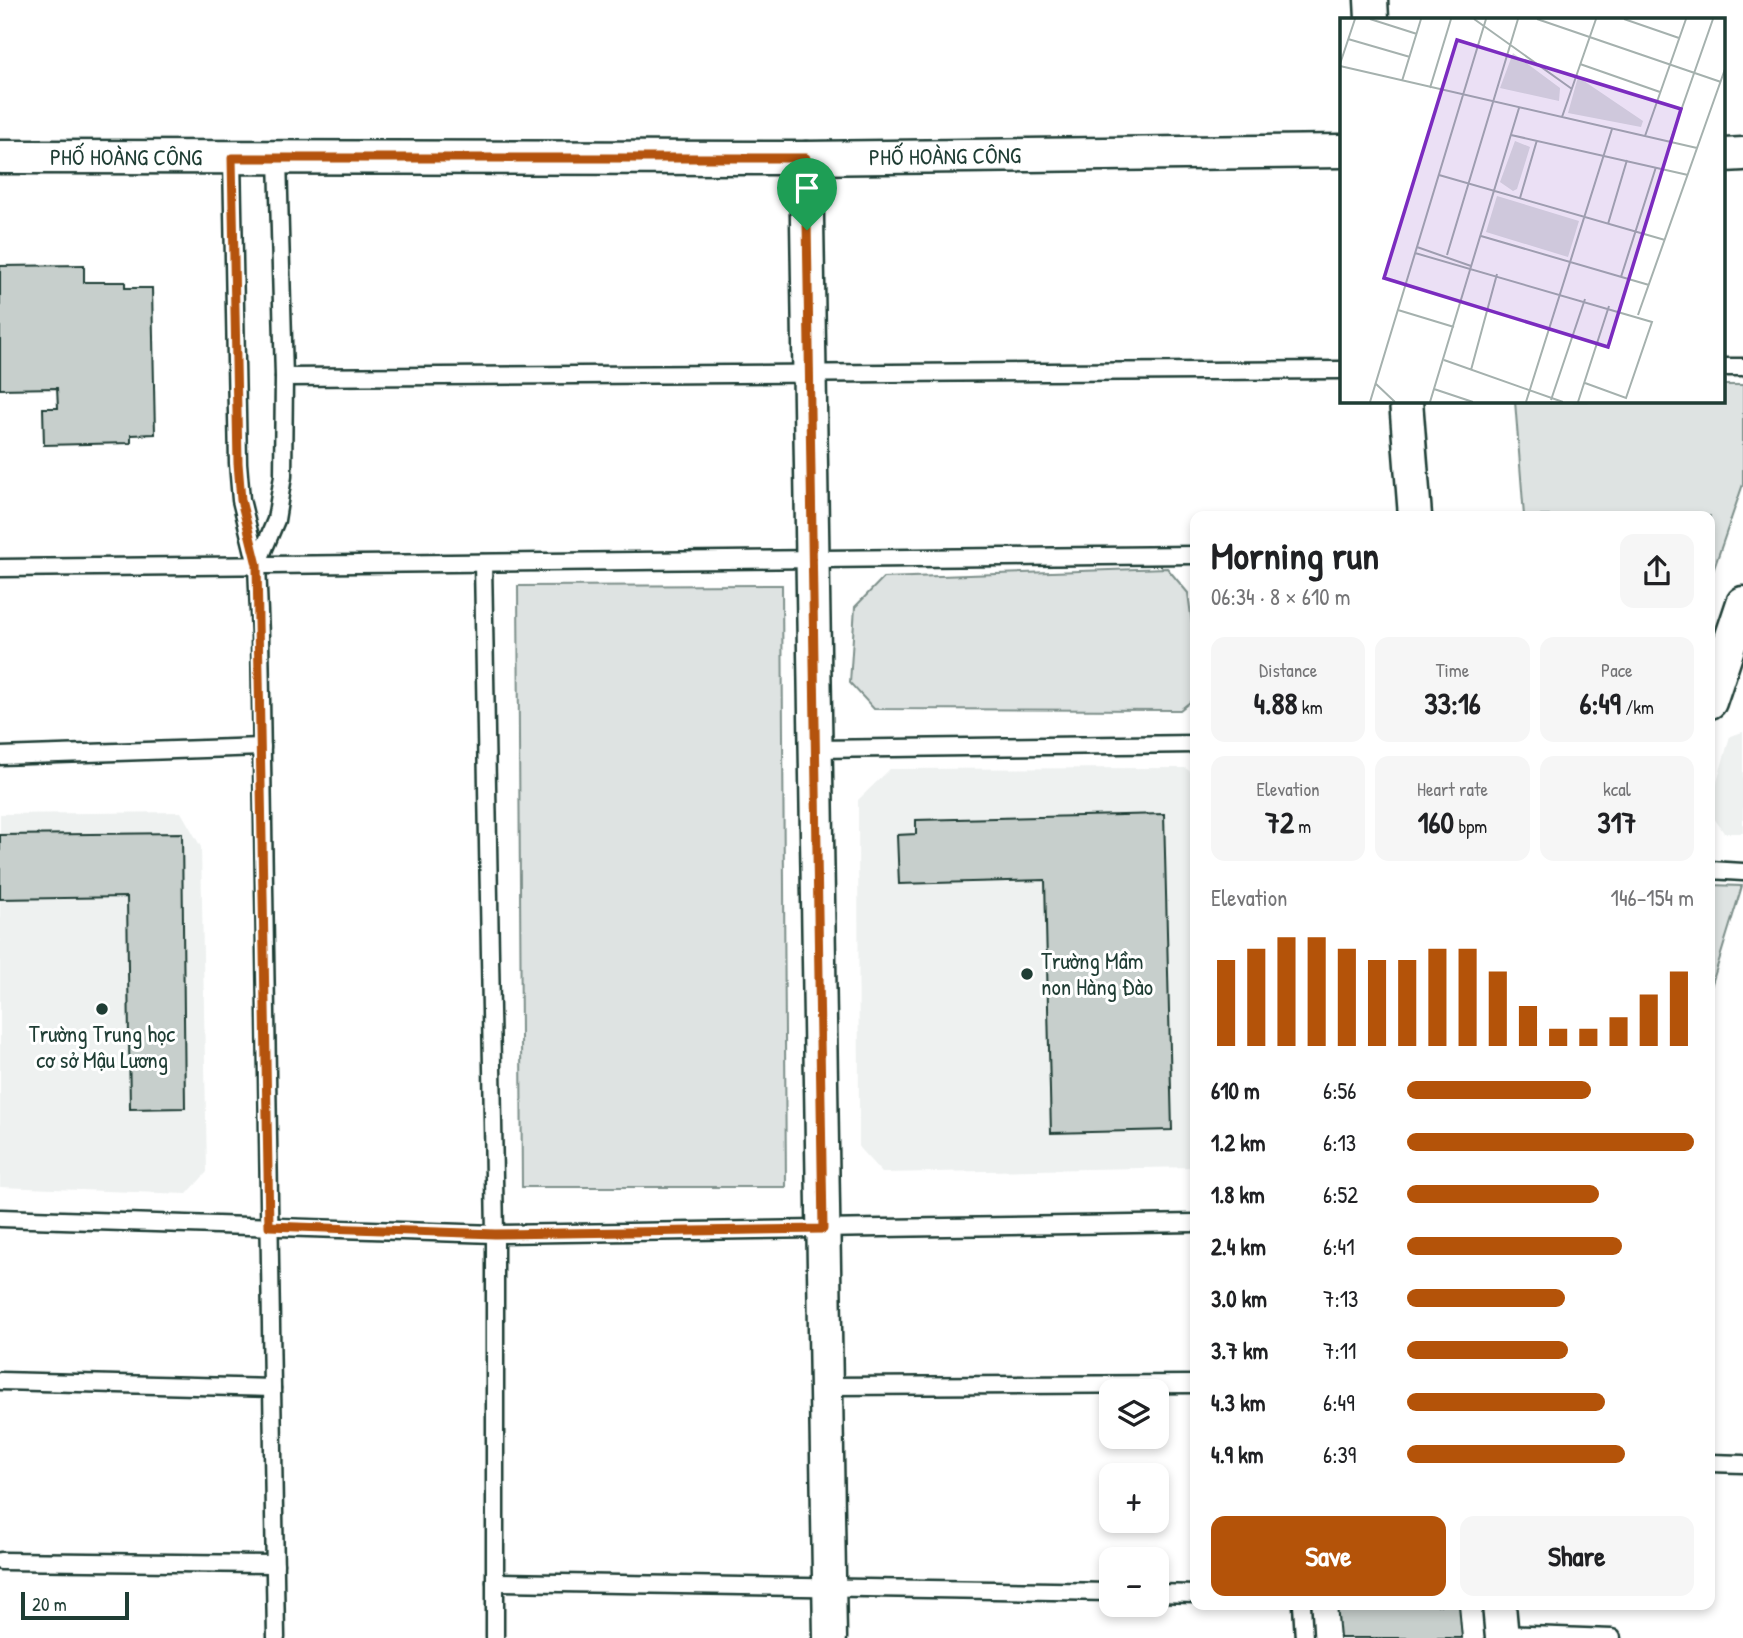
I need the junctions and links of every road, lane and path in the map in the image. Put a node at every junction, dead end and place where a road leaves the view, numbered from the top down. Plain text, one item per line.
1 (1371, 0) edge
2 (1372, 18) edge
3 (1340, 150) edge
4 (0, 157) edge
5 (232, 158) junction
6 (278, 158) junction
7 (806, 158) junction
8 (1340, 370) edge
9 (810, 373) junction
10 (284, 377) junction
11 (1406, 402) edge
12 (1415, 511) edge
13 (1190, 555) edge
14 (813, 559) junction
15 (483, 563) junction
16 (257, 565) junction
17 (0, 568) edge
18 (1743, 603) edge
19 (1715, 687) edge
20 (1190, 744) edge
21 (262, 747) junction
22 (816, 749) junction
23 (0, 756) edge
24 (1715, 870) edge
25 (1743, 872) edge
26 (0, 1218) edge
27 (1190, 1223) edge
28 (269, 1226) junction
29 (823, 1229) junction
30 (495, 1234) junction
31 (0, 1381) edge
32 (1190, 1384) edge
33 (826, 1386) junction
34 (272, 1388) junction
35 (1715, 1463) edge
36 (1743, 1464) edge
37 (0, 1561) edge
38 (275, 1564) junction
39 (495, 1582) junction
40 (829, 1587) junction
41 (1099, 1592) edge
42 (1169, 1593) edge
43 (1190, 1594) edge
44 (1302, 1610) edge
45 (1501, 1625) edge
46 (276, 1638) edge
47 (495, 1638) edge
48 (830, 1638) edge
49 (1304, 1638) edge
50 (1612, 1638) edge

1 - 2 street
3 - 7 street, PHỐ HOÀNG CÔNG
4 - 5 street, PHỐ HOÀNG CÔNG
5 - 6 street, PHỐ HOÀNG CÔNG
5 - 16 lane
6 - 7 street, PHỐ HOÀNG CÔNG
6 - 10 lane
7 - 9 street
8 - 9 lane
9 - 10 lane
9 - 14 street
10 - 16 lane
11 - 12 street
13 - 14 lane
14 - 15 lane
14 - 22 street
15 - 16 lane
15 - 30 lane
16 - 17 lane
16 - 21 lane
18 - 19 street
20 - 22 lane
21 - 23 lane
21 - 28 lane
22 - 29 street
24 - 25 lane
26 - 28 lane
27 - 29 lane
28 - 30 lane
28 - 34 lane
29 - 30 lane
29 - 33 street
30 - 39 lane
31 - 34 lane
32 - 33 lane
33 - 40 street
34 - 38 lane
35 - 36 lane
37 - 38 lane
38 - 46 lane
39 - 40 lane
39 - 47 lane
40 - 41 lane
40 - 48 street
42 - 43 lane
44 - 49 lane
45 - 50 lane

